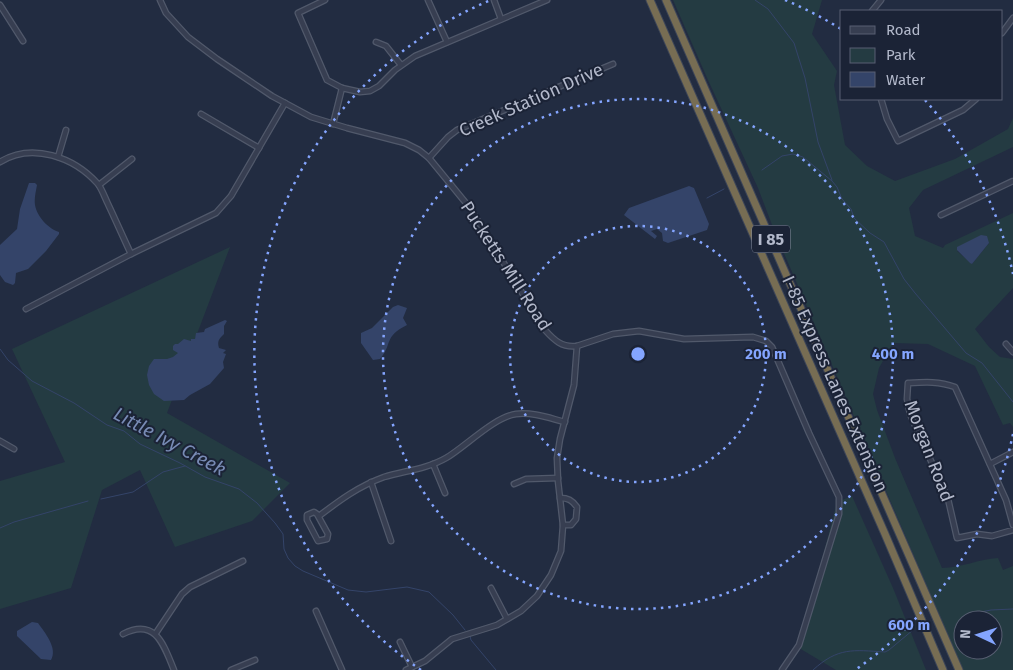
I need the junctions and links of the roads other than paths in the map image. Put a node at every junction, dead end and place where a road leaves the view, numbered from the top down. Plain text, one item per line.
1 (160, 0) edge
2 (325, 0) edge
3 (428, 0) edge
4 (494, 0) edge
5 (547, 0) edge
6 (650, 0) edge
7 (666, 0) edge
8 (881, 0) edge
9 (0, 5) edge
10 (873, 10) edge
11 (1013, 18) edge
12 (502, 19) junction
13 (1003, 32) edge
14 (24, 41) dead end
15 (376, 42) dead end
16 (448, 42) junction
17 (402, 64) junction
18 (613, 64) dead end
19 (342, 88) junction
20 (881, 100) edge
21 (975, 100) edge
22 (285, 103) junction
23 (201, 114) dead end
24 (333, 124) junction
25 (66, 130) dead end
26 (259, 148) junction
27 (58, 157) junction
28 (429, 158) junction
29 (132, 159) dead end
30 (0, 162) edge
31 (1013, 181) edge
32 (99, 185) junction
33 (941, 215) dead end
34 (131, 254) junction
35 (26, 309) dead end
36 (1006, 344) dead end
37 (577, 346) junction
38 (1013, 352) edge
39 (565, 422) junction
40 (0, 441) edge
41 (14, 449) dead end
42 (1013, 452) edge
43 (433, 464) junction
44 (990, 464) junction
45 (558, 478) junction
46 (371, 482) junction
47 (514, 484) dead end
48 (445, 493) dead end
49 (560, 498) junction
50 (318, 516) junction
51 (1013, 525) edge
52 (563, 526) junction
53 (1013, 530) edge
54 (391, 541) dead end
55 (242, 561) dead end
56 (491, 588) dead end
57 (316, 611) dead end
58 (507, 619) junction
59 (156, 633) junction
60 (123, 634) dead end
61 (400, 642) dead end
62 (255, 660) dead end
63 (412, 667) junction
64 (174, 670) edge
65 (231, 670) edge
66 (342, 670) edge
67 (406, 670) edge
68 (782, 670) edge
69 (943, 670) edge
70 (959, 670) edge

1 - 22 street, Pucketts Mill Road
2 - 19 street
3 - 16 street
4 - 12 street
5 - 12 street
6 - 69 highway, I-85 Express Lanes Extension / I 85
7 - 70 highway, I-85 Express Lanes Extension / I 85
8 - 10 street
9 - 14 street
11 - 13 street
12 - 16 street
15 - 17 street
16 - 17 street
17 - 19 street
18 - 28 street, Creek Station Drive
19 - 24 street
20 - 21 street
22 - 24 street, Pucketts Mill Road
22 - 26 street
23 - 26 street
24 - 28 street, Pucketts Mill Road
25 - 27 street
26 - 34 street
27 - 30 street
27 - 32 street
28 - 37 street, Pucketts Mill Road
29 - 32 street
31 - 33 street
32 - 34 street
34 - 35 street
36 - 38 street
37 - 39 street
37 - 68 street
39 - 43 street
39 - 45 street
40 - 41 street
42 - 44 street
43 - 46 street
43 - 48 street
44 - 51 street, Morgan Road
44 - 53 street, Morgan Road
45 - 47 street
45 - 49 street
46 - 50 street
46 - 54 street
49 - 52 street
49 - 52 street
50 - 50 street
52 - 58 street
55 - 59 street
56 - 58 street
57 - 66 street
58 - 63 street
59 - 60 street
59 - 64 street
61 - 63 street
62 - 65 street
63 - 67 street

